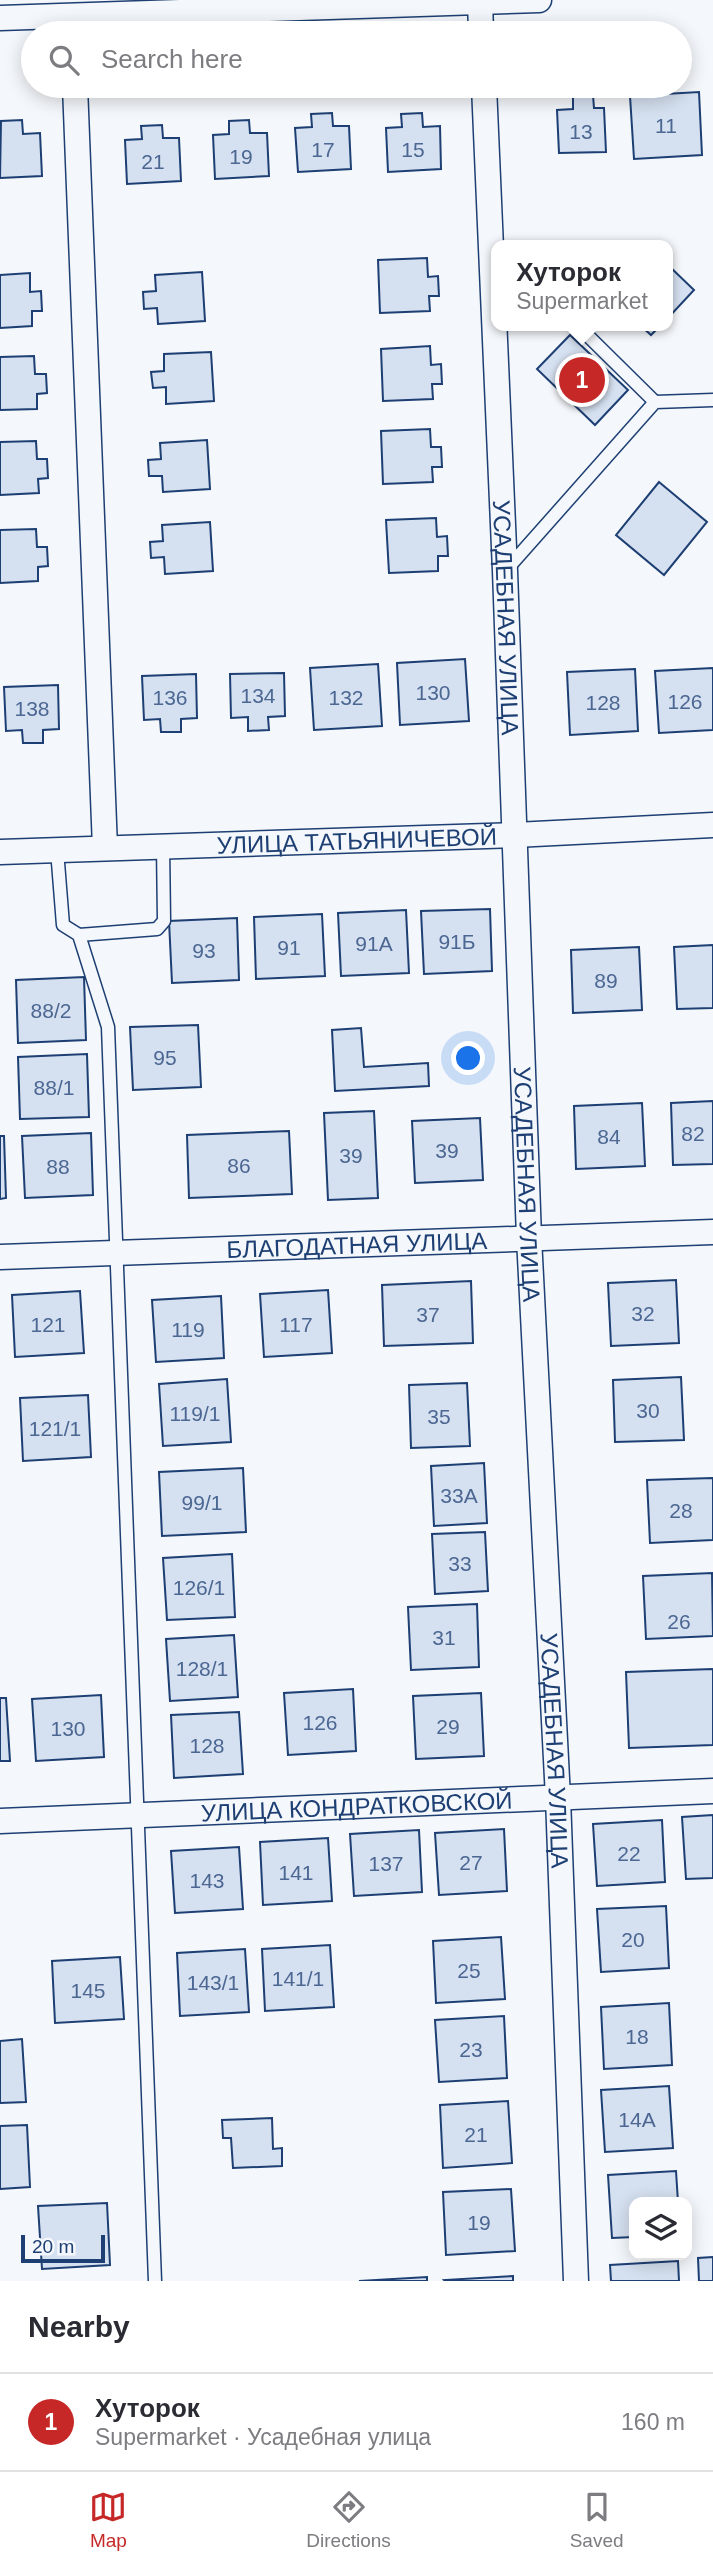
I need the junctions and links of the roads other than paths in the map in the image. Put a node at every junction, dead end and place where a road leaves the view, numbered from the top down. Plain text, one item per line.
1 (539, 0) edge
2 (480, 1) edge
3 (72, 16) edge
4 (0, 18) edge
5 (481, 21) edge
6 (75, 98) edge
7 (485, 98) edge
8 (494, 240) edge
9 (497, 331) edge
10 (584, 331) edge
11 (713, 400) edge
12 (655, 402) junction
13 (505, 571) junction
14 (713, 825) edge
15 (515, 835) junction
16 (163, 846) junction
17 (106, 848) junction
18 (57, 850) junction
19 (0, 852) edge
20 (79, 935) junction
21 (713, 1232) edge
22 (529, 1238) junction
23 (115, 1253) junction
24 (0, 1257) edge
25 (713, 1791) edge
26 (558, 1798) junction
27 (137, 1815) junction
28 (0, 1821) edge
29 (155, 2281) edge
30 (576, 2281) edge

1 - 2 street
2 - 3 street
2 - 5 street
3 - 4 street
6 - 17 street
7 - 8 street, УСАДЕБНАЯ УЛИЦА
9 - 13 street, УСАДЕБНАЯ УЛИЦА
10 - 12 lane
11 - 12 lane
12 - 13 lane
13 - 15 street, УСАДЕБНАЯ УЛИЦА
14 - 15 street, УЛИЦА ТАТЬЯНИЧЕВОЙ
15 - 16 street, УЛИЦА ТАТЬЯНИЧЕВОЙ
15 - 22 street, УСАДЕБНАЯ УЛИЦА
16 - 17 street, УЛИЦА ТАТЬЯНИЧЕВОЙ
16 - 20 lane
17 - 18 street, УЛИЦА ТАТЬЯНИЧЕВОЙ
18 - 19 street, УЛИЦА ТАТЬЯНИЧЕВОЙ
18 - 20 lane
20 - 23 lane
21 - 22 street, БЛАГОДАТНАЯ УЛИЦА
22 - 23 street, БЛАГОДАТНАЯ УЛИЦА
22 - 26 street, УСАДЕБНАЯ УЛИЦА
23 - 24 street, БЛАГОДАТНАЯ УЛИЦА
23 - 27 lane
25 - 26 street, УЛИЦА КОНДРАТКОВСКОЙ
26 - 27 street, УЛИЦА КОНДРАТКОВСКОЙ
26 - 30 street, УСАДЕБНАЯ УЛИЦА
27 - 28 street, УЛИЦА КОНДРАТКОВСКОЙ
27 - 29 lane

